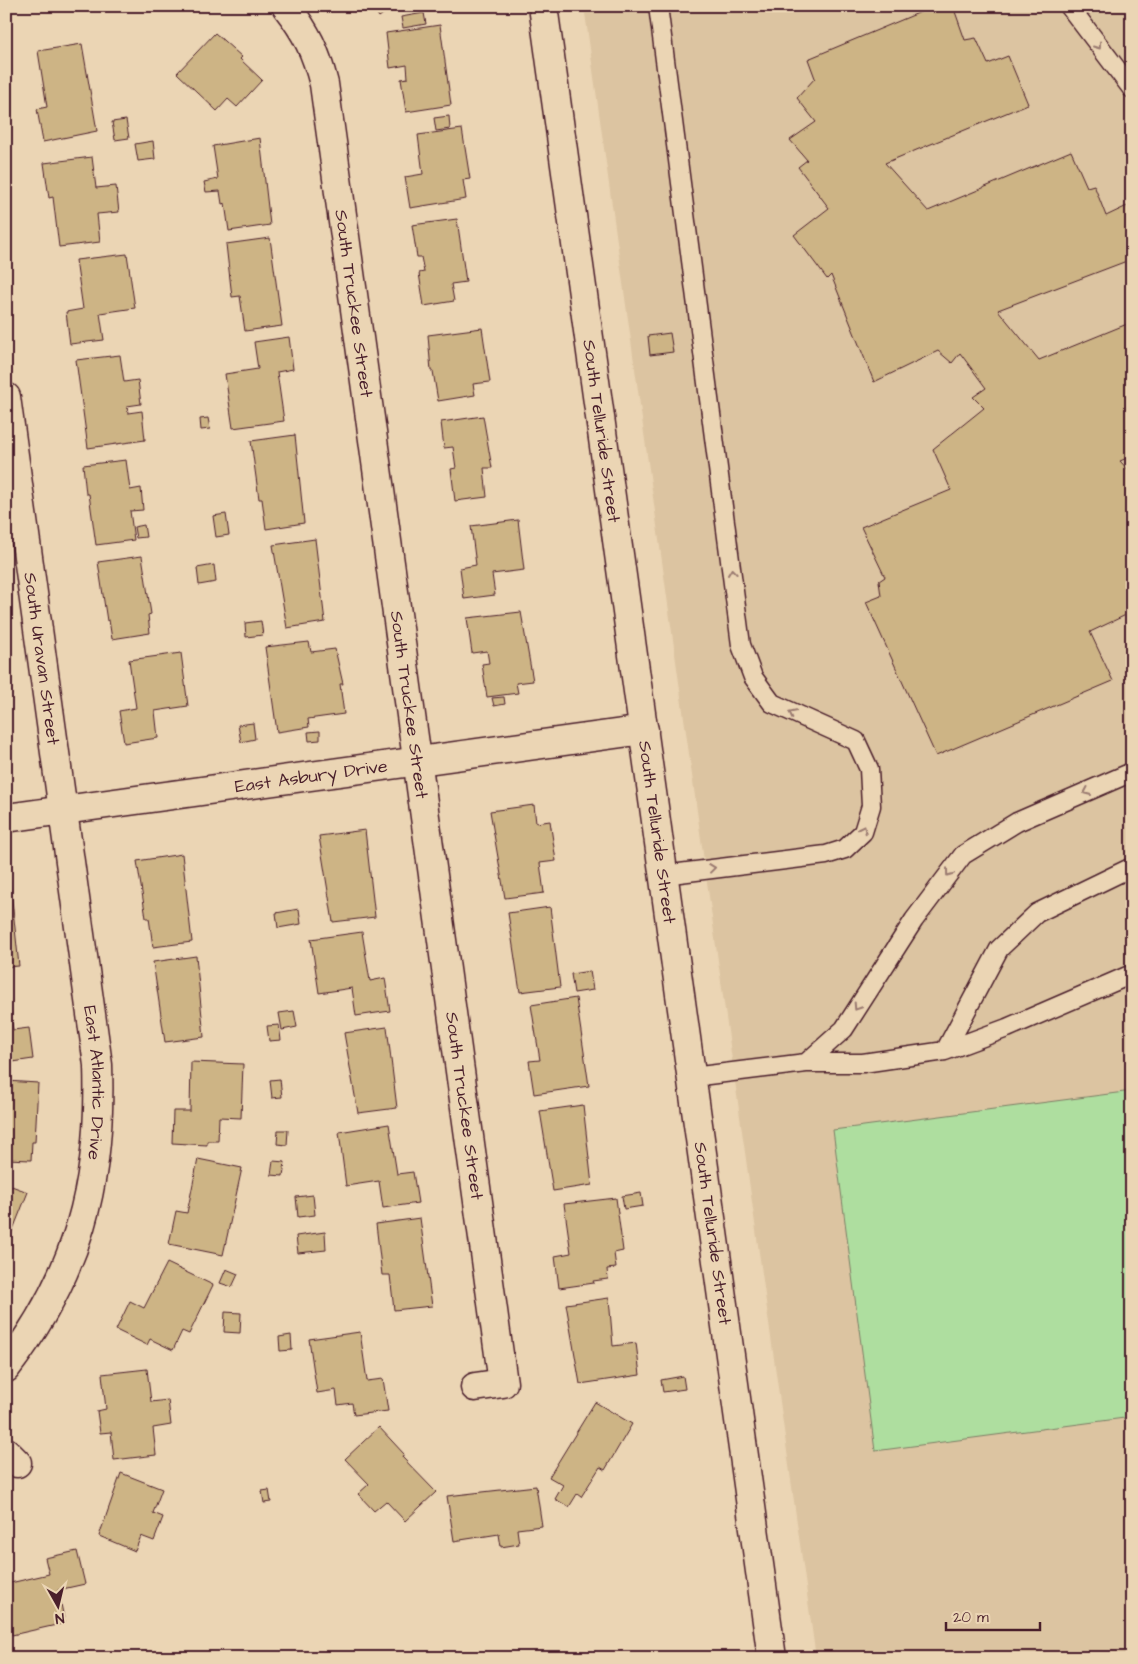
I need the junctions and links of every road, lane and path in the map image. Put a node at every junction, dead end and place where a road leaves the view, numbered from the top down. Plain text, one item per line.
1 (286, 6) edge
2 (543, 6) edge
3 (658, 6) edge
4 (1069, 6) edge
5 (1132, 90) edge
6 (6, 397) edge
7 (12, 478) edge
8 (644, 730) junction
9 (417, 761) junction
10 (1132, 772) edge
11 (63, 810) junction
12 (6, 818) edge
13 (1132, 867) edge
14 (664, 874) junction
15 (1132, 974) edge
16 (945, 1051) junction
17 (806, 1063) junction
18 (692, 1077) junction
19 (6, 1368) edge
20 (475, 1387) dead end
21 (772, 1658) edge

1 - 9 street, South Truckee Street
2 - 8 street, South Telluride Street
14 -> 3 lane
4 -> 5 lane
6 - 7 street, South Uravan Street
7 - 11 street, South Uravan Street
8 - 9 street, East Asbury Drive
8 - 14 street, South Telluride Street
9 - 11 street, East Asbury Drive
9 - 20 street, South Truckee Street
10 -> 17 lane
11 - 12 street, East Asbury Drive
11 - 19 street, East Atlantic Drive
13 - 16 lane
14 - 18 street, South Telluride Street
15 - 16 lane
16 - 17 lane
17 - 18 lane
18 - 21 street, South Telluride Street

